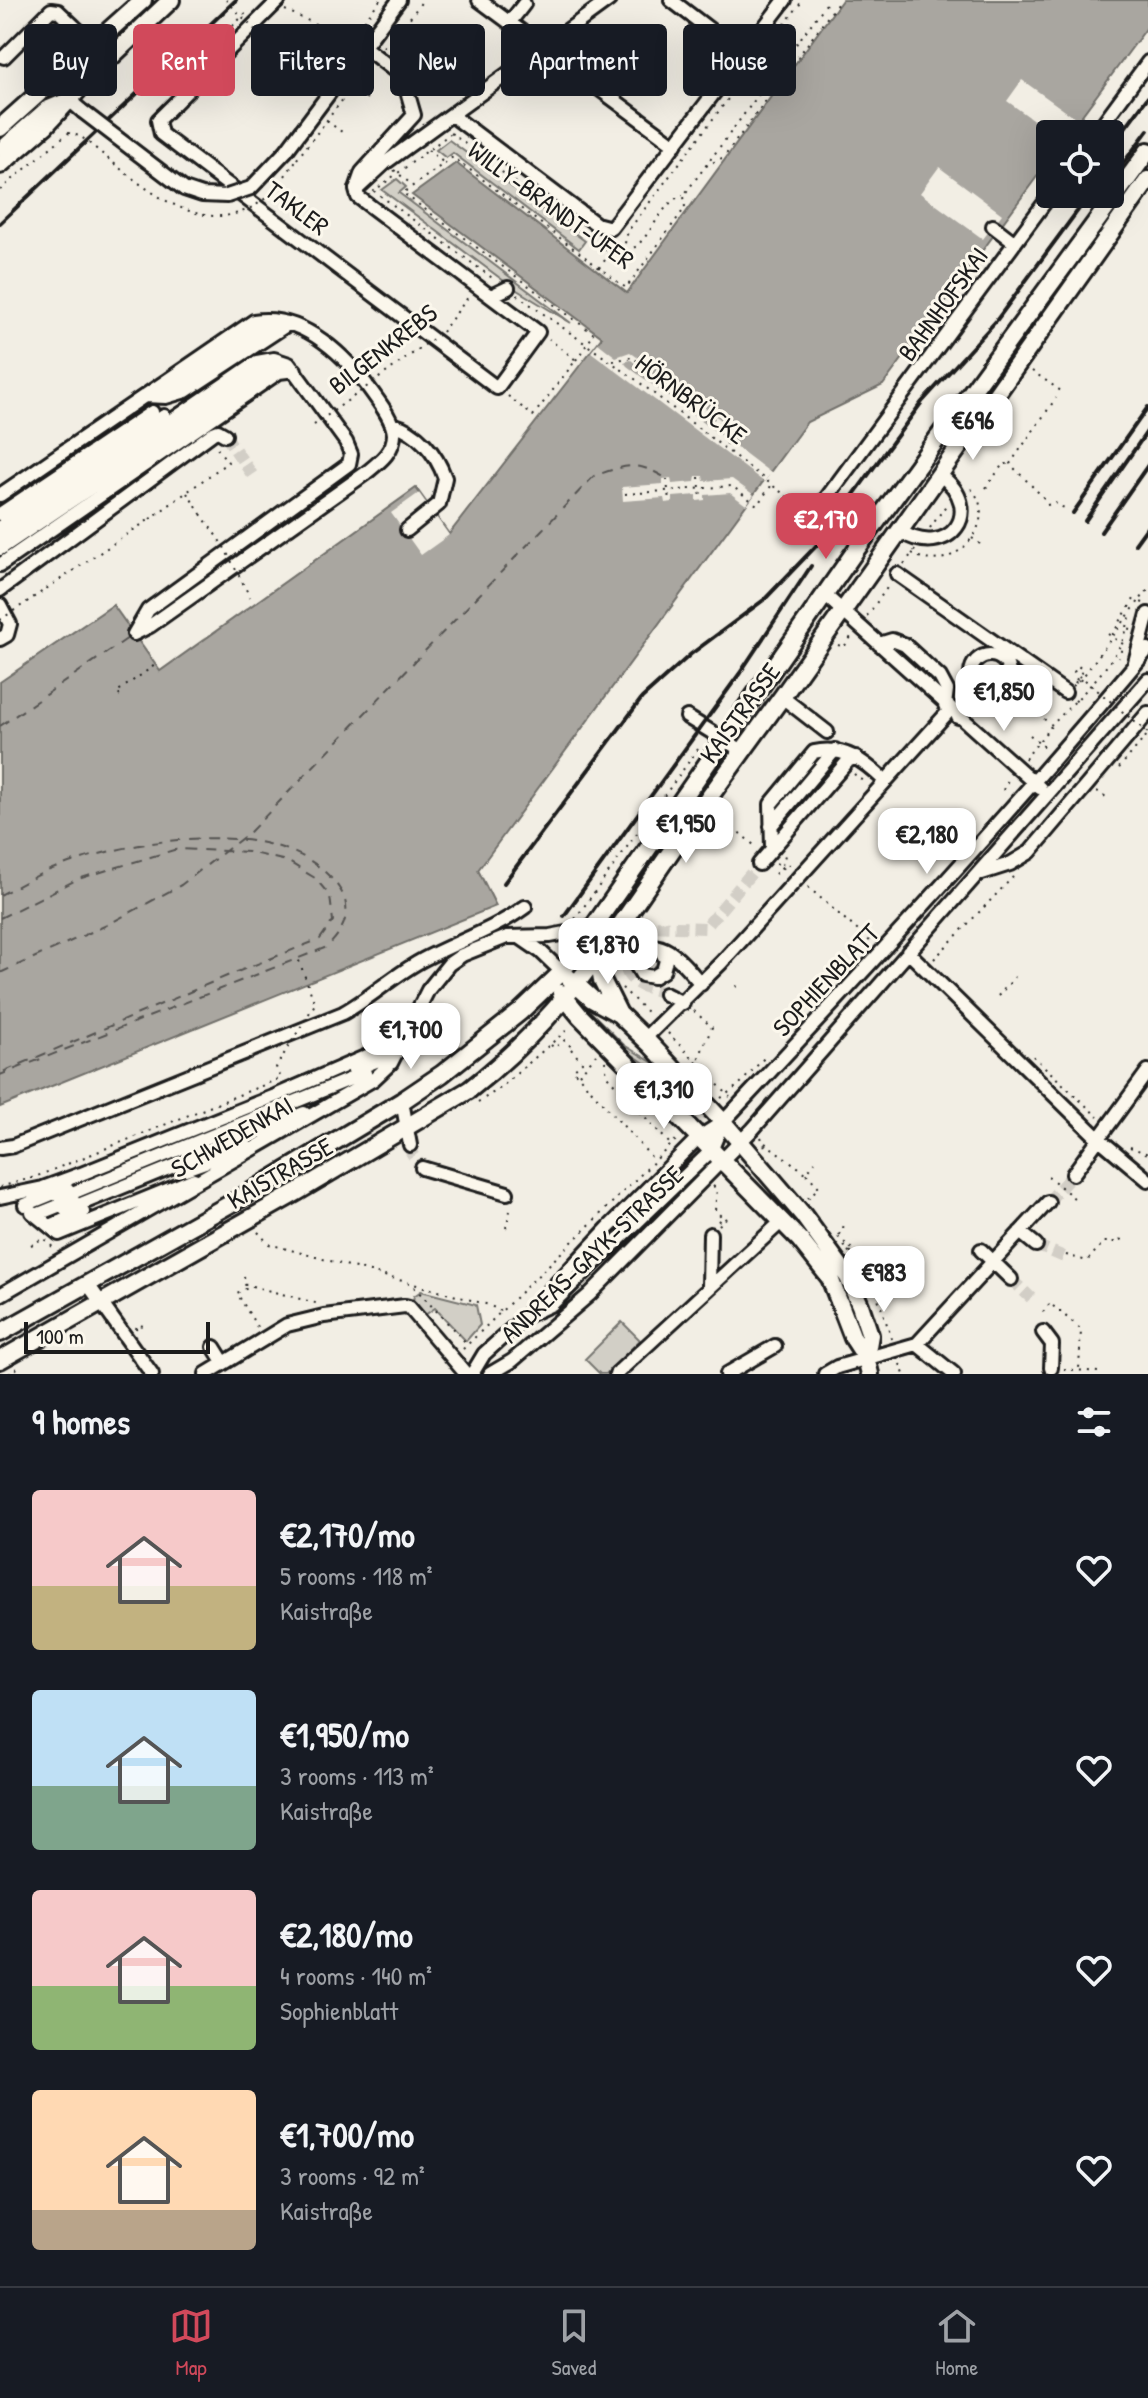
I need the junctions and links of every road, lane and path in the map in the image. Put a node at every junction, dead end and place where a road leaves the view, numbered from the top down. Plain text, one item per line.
1 (68, 0) edge
2 (143, 0) edge
3 (171, 0) edge
4 (226, 0) edge
5 (380, 0) edge
6 (399, 0) edge
7 (423, 0) edge
8 (479, 0) edge
9 (609, 0) edge
10 (671, 0) edge
11 (785, 0) edge
12 (803, 0) edge
13 (829, 0) edge
14 (840, 0) edge
15 (276, 2) edge
16 (524, 4) dead end
17 (58, 11) junction
18 (248, 11) dead end
19 (242, 17) junction
20 (510, 22) junction
21 (72, 24) edge
22 (117, 24) edge
23 (235, 24) edge
24 (319, 24) edge
25 (362, 24) edge
26 (512, 24) edge
27 (576, 24) edge
28 (702, 24) edge
29 (767, 24) edge
30 (251, 26) edge
31 (374, 34) edge
32 (376, 55) junction
33 (4, 57) dead end
34 (374, 58) edge
35 (1148, 62) edge
36 (501, 79) edge
37 (36, 96) edge
38 (331, 96) edge
39 (345, 96) edge
40 (363, 96) edge
41 (610, 96) edge
42 (713, 96) edge
43 (68, 99) junction
44 (371, 101) dead end
45 (453, 116) junction
46 (1105, 120) edge
47 (326, 121) junction
48 (0, 128) edge
49 (68, 133) dead end
50 (451, 133) junction
51 (346, 135) dead end
52 (675, 145) junction
53 (0, 149) edge
54 (428, 150) junction
55 (1148, 151) edge
56 (292, 155) junction
57 (444, 163) junction
58 (0, 165) edge
59 (706, 166) junction
60 (397, 174) junction
61 (1148, 180) edge
62 (1124, 182) edge
63 (413, 186) junction
64 (0, 190) edge
65 (356, 190) junction
66 (684, 195) junction
67 (1124, 202) edge
68 (1039, 208) edge
69 (1105, 208) edge
70 (1134, 209) junction
71 (1095, 223) junction
72 (993, 226) dead end
73 (671, 227) junction
74 (607, 228) junction
75 (678, 232) dead end
76 (1114, 236) junction
77 (1011, 239) junction
78 (609, 251) junction
79 (623, 252) junction
80 (599, 268) junction
81 (508, 288) junction
82 (491, 296) junction
83 (468, 297) dead end
84 (435, 334) junction
85 (544, 336) junction
86 (587, 344) junction
87 (576, 360) junction
88 (611, 361) junction
89 (1019, 361) junction
90 (1061, 391) dead end
91 (507, 395) dead end
92 (1056, 398) dead end
93 (176, 421) junction
94 (108, 422) junction
95 (392, 424) junction
96 (314, 425) dead end
97 (225, 435) tunnel mouth
98 (728, 449) junction
99 (1010, 464) junction
100 (940, 475) junction
101 (699, 477) dead end
102 (667, 479) dead end
103 (772, 485) junction
104 (986, 488) dead end
105 (700, 489) junction
106 (956, 490) junction
107 (668, 491) junction
108 (186, 492) junction
109 (625, 494) dead end
110 (0, 495) edge
111 (1044, 498) dead end
112 (701, 499) dead end
113 (669, 502) dead end
114 (1047, 505) dead end
115 (0, 508) edge
116 (1064, 508) dead end
117 (813, 516) junction
118 (0, 517) edge
119 (407, 530) dead end
120 (899, 531) junction
121 (970, 536) junction
122 (845, 539) dead end
123 (921, 541) junction
124 (980, 544) dead end
125 (0, 546) edge
126 (912, 553) junction
127 (897, 574) junction
128 (0, 590) edge
129 (1148, 590) edge
130 (826, 596) junction
131 (250, 597) dead end
132 (1139, 601) junction
133 (0, 605) edge
134 (1146, 609) edge
135 (844, 610) junction
136 (1131, 612) junction
137 (0, 620) edge
138 (860, 625) junction
139 (1127, 628) junction
140 (1142, 631) junction
141 (1110, 635) junction
142 (0, 639) edge
143 (836, 643) dead end
144 (1123, 644) junction
145 (1148, 649) edge
146 (1119, 658) dead end
147 (155, 665) dead end
148 (1134, 665) junction
149 (1085, 672) junction
150 (1080, 680) junction
151 (1148, 680) edge
152 (978, 689) dead end
153 (1068, 689) joint
154 (120, 696) dead end
155 (782, 697) junction
156 (951, 711) junction
157 (1148, 713) edge
158 (687, 717) dead end
159 (1044, 719) dead end
160 (1052, 725) junction
161 (827, 732) dead end
162 (1148, 733) edge
163 (718, 737) junction
164 (741, 750) junction
165 (856, 757) junction
166 (1017, 769) junction
167 (885, 781) junction
168 (1034, 783) junction
169 (1003, 790) dead end
170 (1048, 795) junction
171 (713, 811) dead end
172 (730, 825) junction
173 (723, 833) dead end
174 (786, 851) dead end
175 (766, 856) junction
176 (799, 861) dead end
177 (782, 867) junction
178 (1022, 868) dead end
179 (775, 874) dead end
180 (979, 874) junction
181 (799, 879) junction
182 (525, 907) dead end
183 (592, 928) junction
184 (564, 934) junction
185 (517, 937) junction
186 (661, 951) dead end
187 (882, 952) junction
188 (908, 952) junction
189 (598, 957) junction
190 (298, 958) dead end
191 (933, 960) dead end
192 (562, 972) junction
193 (1015, 977) dead end
194 (618, 984) dead end
195 (701, 984) junction
196 (577, 986) junction
197 (665, 994) tunnel mouth
198 (998, 996) dead end
199 (565, 1000) junction
200 (684, 1002) junction
201 (619, 1014) junction
202 (661, 1026) junction
203 (644, 1039) junction
204 (404, 1040) junction
205 (550, 1044) dead end
206 (571, 1049) junction
207 (1029, 1052) dead end
208 (597, 1053) dead end
209 (603, 1054) dead end
210 (390, 1063) junction
211 (697, 1063) junction
212 (588, 1064) junction
213 (1148, 1071) edge
214 (577, 1075) junction
215 (337, 1101) junction
216 (402, 1101) junction
217 (738, 1106) junction
218 (723, 1122) junction
219 (1106, 1125) junction
220 (407, 1126) junction
221 (753, 1129) junction
222 (276, 1137) junction
223 (698, 1138) junction
224 (1098, 1138) junction
225 (740, 1141) junction
226 (765, 1143) junction
227 (410, 1145) tunnel mouth
228 (0, 1148) edge
229 (1148, 1154) edge
230 (1138, 1155) dead end
231 (716, 1156) junction
232 (655, 1161) junction
233 (815, 1162) dead end
234 (422, 1168) dead end
235 (806, 1173) junction
236 (213, 1174) junction
237 (768, 1174) junction
238 (1073, 1174) tunnel mouth
239 (1048, 1176) dead end
240 (1148, 1180) edge
241 (2, 1188) edge
242 (717, 1189) dead end
243 (507, 1193) dead end
244 (810, 1197) dead end
245 (1075, 1199) dead end
246 (1048, 1202) tunnel mouth
247 (510, 1211) dead end
248 (37, 1215) junction
249 (781, 1222) junction
250 (846, 1222) dead end
251 (506, 1228) dead end
252 (255, 1229) dead end
253 (1020, 1232) junction
254 (1124, 1237) dead end
255 (715, 1239) joint
256 (1036, 1245) tunnel mouth
257 (981, 1250) dead end
258 (555, 1253) dead end
259 (1066, 1255) tunnel mouth
260 (558, 1256) junction
261 (993, 1261) junction
262 (244, 1276) dead end
263 (1011, 1279) tunnel mouth
264 (87, 1283) junction
265 (414, 1287) dead end
266 (709, 1287) junction
267 (246, 1289) junction
268 (0, 1295) edge
269 (101, 1303) junction
270 (328, 1308) dead end
271 (501, 1312) junction
272 (1043, 1312) dead end
273 (526, 1316) junction
274 (144, 1326) dead end
275 (258, 1328) dead end
276 (135, 1332) dead end
277 (1043, 1332) dead end
278 (0, 1333) edge
279 (467, 1344) junction
280 (917, 1344) junction
281 (775, 1346) dead end
282 (214, 1347) dead end
283 (896, 1350) junction
284 (0, 1360) edge
285 (454, 1360) junction
286 (224, 1363) junction
287 (868, 1366) edge
288 (1051, 1368) joint
289 (1079, 1370) junction
290 (1098, 1372) edge
291 (152, 1374) edge
292 (206, 1374) edge
293 (469, 1374) edge
294 (490, 1374) edge
295 (616, 1374) edge
296 (727, 1374) edge
297 (825, 1374) edge
298 (954, 1374) edge

1 - 17 street
2 - 22 main road
3 - 43 main road
4 - 19 path, bridge
5 - 25 path
6 - 31 street
7 - 32 path
8 - 20 street
9 - 27 street
10 - 28 street
11 - 29 street, WILLY-BRANDT-UFER
12 - 79 path, WILLY-BRANDT-UFER
13 - 59 path, WILLY-BRANDT-UFER
14 - 59 path
15 - 24 path
15 - 84 street, TAKLER
16 - 20 street
17 - 21 street
17 - 33 street
18 - 19 path, bridge
19 - 23 path
19 - 30 path, bridge
20 - 26 street
32 - 34 path
32 - 65 street
35 - 46 street
36 - 45 street
37 - 48 main road
38 - 56 street
39 - 47 path
40 - 44 path
41 - 52 street
42 - 52 street, WILLY-BRANDT-UFER
43 - 53 street
43 - 56 street, bridge
43 - 58 main road
45 - 50 path
45 - 65 street
45 - 74 street
47 - 51 path
47 - 56 path
49 - 64 path
50 - 54 path
50 - 78 path
52 - 74 street, WILLY-BRANDT-UFER
54 - 57 path
54 - 60 path
55 - 62 main road, KAISTRASSE
57 - 63 path, WILLY-BRANDT-UFER
57 - 80 path, WILLY-BRANDT-UFER
59 - 66 path, WILLY-BRANDT-UFER
60 - 63 path
60 - 81 path, HÖRNBRÜCKE
61 - 70 main road, KAISTRASSE
63 - 86 path
65 - 82 street
66 - 73 path, WILLY-BRANDT-UFER
66 - 79 path
67 - 70 street
68 - 77 street, BAHNHOFSKAI
69 - 71 main road, KAISTRASSE
70 - 76 main road, KAISTRASSE
71 - 76 street
71 - 130 main road, KAISTRASSE
72 - 77 street
73 - 75 path
73 - 80 path, WILLY-BRANDT-UFER
74 - 78 path
76 - 89 main road, KAISTRASSE
77 - 117 street, BAHNHOFSKAI
78 - 79 path
78 - 80 path
81 - 82 street
81 - 86 path, HÖRNBRÜCKE
82 - 85 street
83 - 84 path, BILGENKREBS
84 - 85 street, TAKLER
84 - 96 path, BILGENKREBS, bridge
85 - 87 path
86 - 87 path
86 - 88 path, HÖRNBRÜCKE
87 - 91 path
88 - 98 path, HÖRNBRÜCKE
88 - 98 path
89 - 90 path
89 - 100 main road, KAISTRASSE
92 - 99 path
93 - 94 street
93 - 95 street
93 - 97 street
93 - 108 path
93 - 115 street
93 - 118 street
93 - 125 street
93 - 125 street
93 - 128 street
94 - 95 street
94 - 110 street
95 - 119 street
98 - 103 path, HÖRNBRÜCKE
99 - 104 path
99 - 111 path
100 - 106 street
100 - 120 main road, KAISTRASSE
101 - 105 path
102 - 107 path
103 - 105 path
103 - 117 path, HÖRNBRÜCKE
105 - 107 path
105 - 112 path
106 - 121 path
106 - 123 path
106 - 123 street
107 - 109 path
107 - 113 path
108 - 131 path, bridge
108 - 137 path, bridge
114 - 116 path
117 - 122 path, HÖRNBRÜCKE
120 - 123 street
120 - 135 main road, KAISTRASSE
121 - 124 path
121 - 126 path
123 - 126 path
126 - 127 path
127 - 138 path
127 - 153 street
129 - 132 path
130 - 135 street
130 - 163 main road, KAISTRASSE
132 - 134 path
132 - 136 path
132 - 141 path
133 - 142 street
134 - 140 street
135 - 138 street
135 - 155 main road, KAISTRASSE
136 - 139 path
136 - 141 path
138 - 143 path
138 - 156 street
139 - 140 path
139 - 144 path
140 - 148 street
141 - 144 path
141 - 149 path
144 - 146 path
144 - 160 path
145 - 148 street, SOPHIENBLATT
147 - 154 path
148 - 168 street, SOPHIENBLATT
149 - 150 path
149 - 150 path
150 - 153 path, bridge
150 - 162 path, bridge
151 - 170 street, SOPHIENBLATT
152 - 156 street
155 - 161 street
155 - 164 main road, KAISTRASSE
156 - 166 street
156 - 167 street
157 - 180 street
158 - 163 street
159 - 160 path
160 - 166 path
163 - 164 street
163 - 183 main road, KAISTRASSE
163 - 184 path
164 - 189 main road, KAISTRASSE
165 - 167 street
165 - 175 street
165 - 175 street
166 - 168 street
166 - 169 path
167 - 181 street
168 - 170 street
168 - 187 street, SOPHIENBLATT
170 - 180 street, SOPHIENBLATT
171 - 172 path
172 - 173 path
172 - 175 path
174 - 177 path
175 - 177 path
176 - 177 path
177 - 179 path
177 - 181 path
178 - 191 path
180 - 188 street, SOPHIENBLATT
181 - 187 path
181 - 195 street
182 - 228 street
183 - 184 street, SCHWEDENKAI
183 - 192 main road, KAISTRASSE
184 - 185 street, SCHWEDENKAI
185 - 192 street
185 - 204 street, SCHWEDENKAI
186 - 195 street
187 - 217 street, SOPHIENBLATT
188 - 221 street, SOPHIENBLATT
188 - 224 street
189 - 196 main road, KAISTRASSE
189 - 201 main road
190 - 241 path, bridge
192 - 196 main road
192 - 199 main road
192 - 216 main road, KAISTRASSE
193 - 198 path
194 - 202 path
195 - 200 street
196 - 199 main road, KAISTRASSE
196 - 201 main road
197 - 200 street
199 - 220 main road, KAISTRASSE
199 - 223 main road
200 - 202 street
200 - 211 path
201 - 203 main road
202 - 203 street
202 - 211 path
203 - 218 main road
204 - 210 street, SCHWEDENKAI
204 - 241 street
205 - 206 path
206 - 212 path
206 - 214 path
207 - 219 path
208 - 212 path
209 - 232 path
210 - 215 street, SCHWEDENKAI
210 - 248 street
210 - 248 street
211 - 217 path
212 - 214 path
213 - 219 street
214 - 232 path
215 - 222 street, SCHWEDENKAI
215 - 248 street
216 - 220 street
216 - 264 main road, KAISTRASSE
217 - 218 street, SOPHIENBLATT
218 - 223 street, ANDREAS-GAYK-STRASSE
218 - 225 main road
218 - 231 street
219 - 224 street
220 - 227 street
220 - 269 main road, KAISTRASSE
221 - 225 street, SOPHIENBLATT
221 - 226 path
222 - 236 street, SCHWEDENKAI
222 - 248 street
223 - 231 main road
223 - 273 street, ANDREAS-GAYK-STRASSE
224 - 238 street
224 - 240 street
225 - 231 street, SOPHIENBLATT
225 - 237 main road
226 - 235 path
226 - 237 path
229 - 230 path
231 - 249 main road
231 - 273 street
231 - 294 street, ANDREAS-GAYK-STRASSE
232 - 260 path
233 - 235 path
234 - 243 street
235 - 244 path
236 - 248 street
236 - 268 street, SCHWEDENKAI
237 - 287 main road
239 - 245 path, bridge
241 - 248 street
242 - 255 path
246 - 253 street
247 - 251 path
249 - 266 street
249 - 287 main road
250 - 283 path
252 - 271 path
253 - 256 street
253 - 261 street
254 - 259 path
255 - 266 street
257 - 261 street
258 - 260 path
260 - 271 path
261 - 263 street
261 - 280 street
262 - 267 path
264 - 269 street
264 - 278 main road, KAISTRASSE
265 - 279 path
266 - 295 street
267 - 270 path
267 - 275 path
269 - 284 main road, KAISTRASSE
269 - 291 street
271 - 279 path
272 - 289 path
273 - 293 street, ANDREAS-GAYK-STRASSE
274 - 276 path
277 - 288 street
279 - 285 path
280 - 283 street
280 - 298 street
281 - 296 street
282 - 286 street
283 - 287 street
285 - 286 street
285 - 293 street
286 - 292 street
287 - 297 street
288 - 289 path
289 - 290 path

